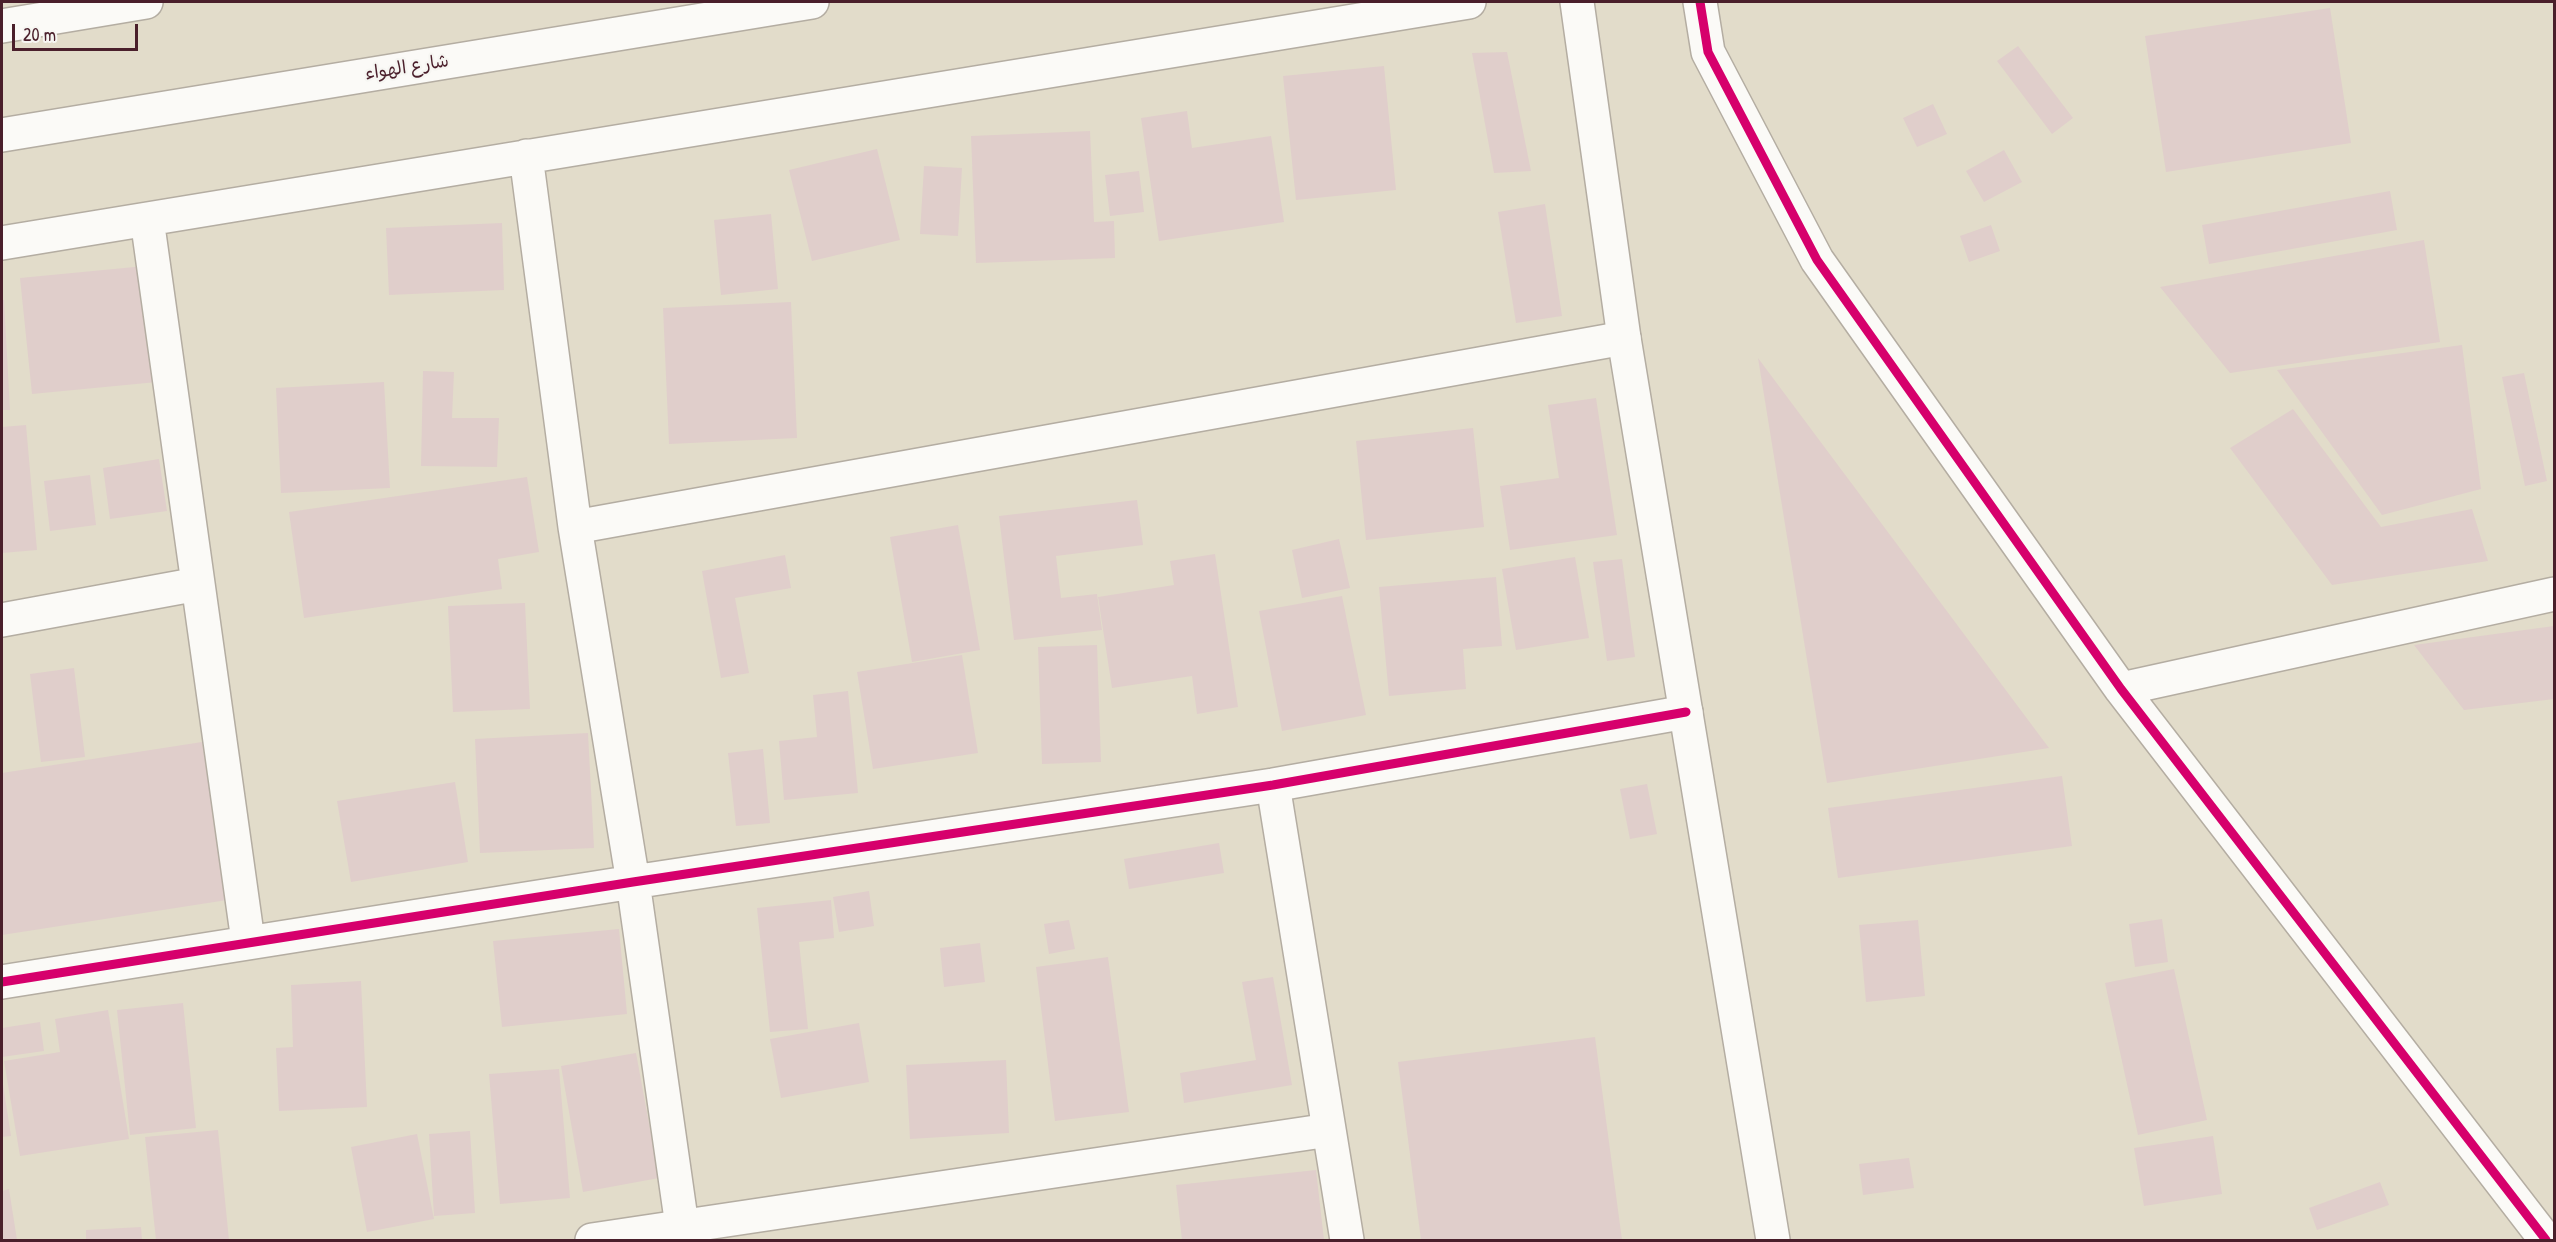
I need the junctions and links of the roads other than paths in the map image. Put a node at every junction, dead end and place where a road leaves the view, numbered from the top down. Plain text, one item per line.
1 (146, 2) edge
2 (812, 2) edge
3 (1469, 2) edge
4 (1577, 2) edge
5 (1700, 2) edge
6 (2, 26) edge
7 (2, 135) edge
8 (526, 156) junction
9 (147, 219) junction
10 (2, 243) edge
11 (1624, 338) junction
12 (575, 527) junction
13 (198, 584) junction
14 (2554, 594) edge
15 (2, 620) edge
16 (2121, 689) junction
17 (1686, 712) junction
18 (1273, 785) junction
19 (633, 882) junction
20 (248, 941) junction
21 (2, 982) edge
22 (1329, 1130) junction
23 (683, 1234) edge
24 (592, 1240) edge
25 (1347, 1240) edge
26 (1773, 1240) edge
27 (2546, 1240) edge

1 - 6 main road
2 - 7 main road, شارع الهواء
3 - 8 main road
4 - 11 main road
5 - 16 main road
8 - 9 main road
8 - 12 main road
9 - 10 main road
9 - 13 main road
11 - 12 main road
11 - 17 main road
12 - 19 main road
13 - 15 main road
13 - 20 main road
14 - 16 main road
16 - 27 main road
17 - 18 main road
17 - 26 main road
18 - 19 main road
18 - 22 main road
19 - 20 main road
19 - 23 main road
20 - 21 main road
22 - 23 main road
22 - 25 main road
23 - 24 main road

